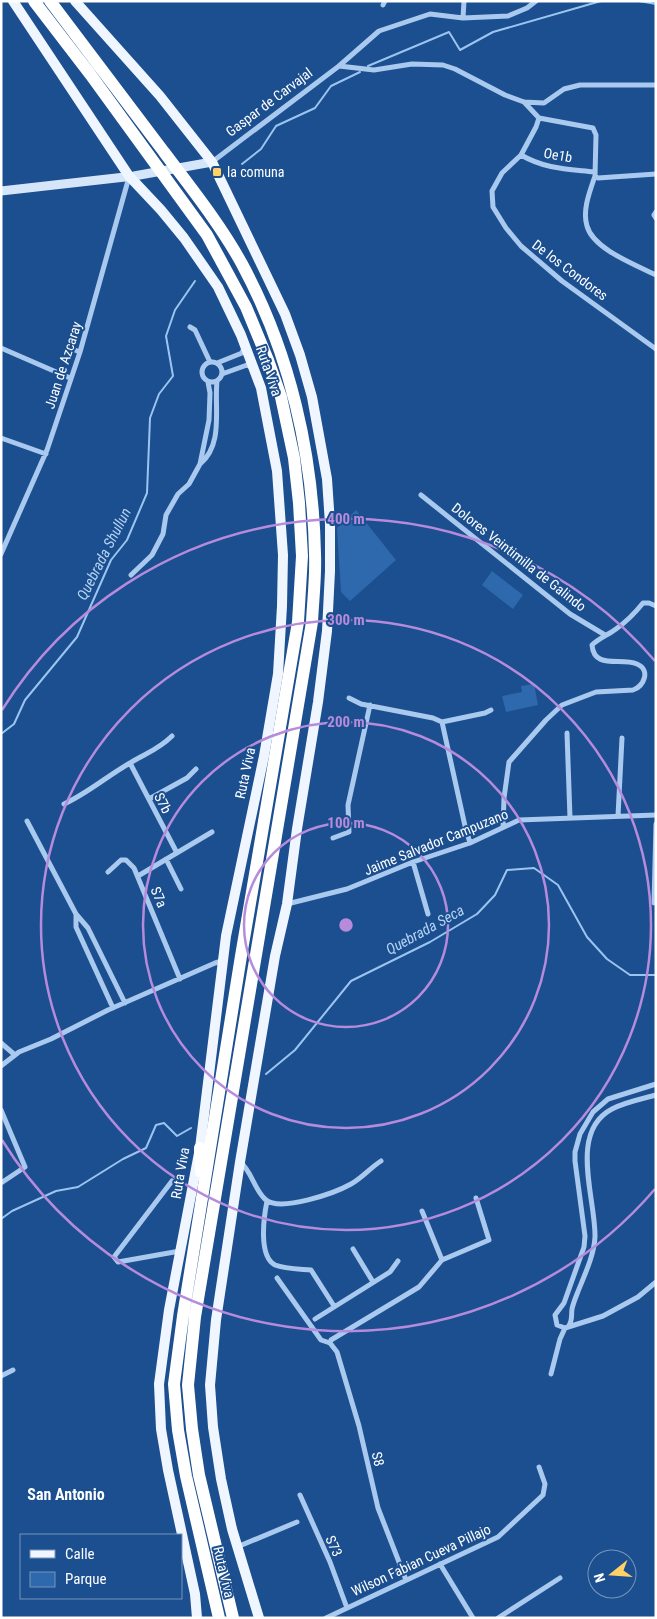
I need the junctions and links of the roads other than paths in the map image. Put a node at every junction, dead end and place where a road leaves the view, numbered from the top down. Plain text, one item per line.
1 (13, 1) edge
2 (34, 1) edge
3 (50, 1) edge
4 (75, 1) edge
5 (464, 1) edge
6 (528, 1) edge
7 (536, 1) edge
8 (527, 8) junction
9 (463, 18) junction
10 (339, 66) junction
11 (656, 85) edge
12 (524, 102) junction
13 (540, 118) junction
14 (521, 155) junction
15 (209, 163) junction
16 (594, 174) junction
17 (656, 174) edge
18 (131, 176) junction
19 (656, 182) edge
20 (1, 191) edge
21 (656, 212) edge
22 (656, 218) edge
23 (656, 275) edge
24 (190, 327) dead end
25 (244, 345) junction
26 (1, 348) edge
27 (72, 349) dead end
28 (656, 349) edge
29 (80, 352) junction
30 (210, 362) junction
31 (218, 363) junction
32 (254, 369) junction
33 (222, 374) junction
34 (70, 378) junction
35 (217, 381) junction
36 (208, 382) junction
37 (1, 438) edge
38 (46, 454) junction
39 (200, 464) junction
40 (421, 495) dead end
41 (24, 505) junction
42 (28, 510) dead end
43 (1, 554) edge
44 (131, 575) dead end
45 (656, 606) edge
46 (605, 635) junction
47 (349, 698) dead end
48 (370, 705) junction
49 (491, 710) dead end
50 (442, 722) junction
51 (567, 733) dead end
52 (172, 736) dead end
53 (622, 738) dead end
54 (130, 763) junction
55 (196, 769) dead end
56 (148, 799) junction
57 (64, 804) dead end
58 (656, 815) edge
59 (618, 816) junction
60 (570, 818) junction
61 (27, 821) dead end
62 (656, 824) edge
63 (504, 827) junction
64 (212, 832) dead end
65 (333, 838) dead end
66 (470, 843) junction
67 (177, 853) junction
68 (166, 859) junction
69 (413, 862) junction
70 (108, 872) dead end
71 (138, 876) junction
72 (181, 889) dead end
73 (654, 903) dead end
74 (287, 904) junction
75 (76, 914) junction
76 (428, 914) dead end
77 (222, 962) junction
78 (180, 979) junction
79 (125, 1003) junction
80 (113, 1008) junction
81 (1, 1043) edge
82 (15, 1055) junction
83 (1, 1066) edge
84 (656, 1084) edge
85 (656, 1095) edge
86 (1, 1110) edge
87 (4, 1123) edge
88 (200, 1148) junction
89 (381, 1161) dead end
90 (240, 1162) junction
91 (172, 1181) dead end
92 (1, 1183) edge
93 (476, 1198) dead end
94 (267, 1201) junction
95 (201, 1204) junction
96 (422, 1211) dead end
97 (353, 1249) dead end
98 (181, 1251) junction
99 (442, 1260) junction
100 (398, 1261) dead end
101 (277, 1278) dead end
102 (373, 1282) junction
103 (656, 1282) edge
104 (334, 1306) junction
105 (315, 1319) dead end
106 (566, 1327) junction
107 (330, 1344) junction
108 (13, 1370) dead end
109 (551, 1374) dead end
110 (1, 1376) edge
111 (539, 1467) dead end
112 (300, 1494) dead end
113 (297, 1522) dead end
114 (238, 1547) junction
115 (440, 1564) junction
116 (560, 1578) dead end
117 (406, 1580) junction
118 (347, 1608) junction
119 (197, 1618) edge
120 (219, 1618) edge
121 (233, 1618) edge
122 (259, 1618) edge
123 (326, 1618) edge
124 (472, 1618) edge
125 (498, 1618) edge

1 - 18 main road, Ruta Viva
2 - 95 highway, Ruta Viva
3 - 121 highway, Ruta Viva
4 - 15 main road, Ruta Viva
5 - 9 street
6 - 8 street
7 - 8 street, Gaspar de Carvajal
8 - 9 street, Gaspar de Carvajal
9 - 10 street, Gaspar de Carvajal
10 - 12 street
10 - 15 street, Gaspar de Carvajal
11 - 12 street
12 - 13 street
13 - 14 street, De los Condores
13 - 16 street
14 - 16 street, Oe1b
14 - 28 street, De los Condores
15 - 18 street, Gaspar de Carvajal
15 - 74 main road, Ruta Viva
16 - 17 street, Oe1b
16 - 23 street
17 - 19 street
18 - 20 street, Gaspar de Carvajal
18 - 25 main road, Ruta Viva
18 - 29 street, Juan de Azcaray
21 - 22 street
24 - 30 street
25 - 31 street
25 - 32 main road, Ruta Viva
26 - 34 street
27 - 29 street
29 - 34 street, Juan de Azcaray
30 - 31 street
30 - 36 street
31 - 33 street
32 - 33 street
32 - 77 main road, Ruta Viva
33 - 35 street
34 - 38 street, Juan de Azcaray
35 - 36 street
35 - 39 street
36 - 39 street
37 - 38 street
38 - 41 street, Juan de Azcaray
39 - 44 street
40 - 46 street, Dolores Veintimilla de Galindo
41 - 42 street
41 - 43 street, Juan de Azcaray
45 - 46 street
46 - 63 street
47 - 48 street
48 - 50 street
48 - 65 street
49 - 50 street
50 - 66 street
51 - 60 street
52 - 54 street
53 - 59 street
54 - 56 street, S7b
54 - 57 street
55 - 56 street
56 - 67 street, S7b
58 - 59 street, Jaime Salvador Campuzano
59 - 60 street, Jaime Salvador Campuzano
60 - 63 street, Jaime Salvador Campuzano
61 - 75 street
62 - 73 street
63 - 66 street, Jaime Salvador Campuzano
64 - 67 street, S7a
66 - 69 street, Jaime Salvador Campuzano
67 - 68 street, S7a
68 - 71 street, S7a
68 - 72 street
69 - 74 street, Jaime Salvador Campuzano
69 - 76 street
70 - 71 street
71 - 78 street, S7a
74 - 90 main road, Ruta Viva
75 - 79 street
75 - 80 street
77 - 78 street
77 - 88 main road, Ruta Viva
78 - 79 street
79 - 80 street
80 - 82 street
81 - 82 street
82 - 83 street
84 - 106 street
85 - 106 street
86 - 87 street
87 - 92 street
88 - 95 highway
88 - 98 main road, Ruta Viva
89 - 94 street
90 - 94 street
90 - 114 main road, Ruta Viva
91 - 98 street
93 - 99 street
94 - 104 street
95 - 120 highway, Ruta Viva
96 - 99 street
97 - 102 street
98 - 119 main road, Ruta Viva
99 - 107 street
100 - 102 street
101 - 107 street, S8
102 - 104 street
103 - 106 street
104 - 105 street
106 - 109 street
107 - 117 street, S8
108 - 110 street
111 - 115 street, Wilson Fabian Cueva Pillajo
112 - 118 street, S73
113 - 114 street
114 - 122 main road, Ruta Viva
115 - 117 street, Wilson Fabian Cueva Pillajo
115 - 124 street
116 - 125 street
117 - 118 street, Wilson Fabian Cueva Pillajo
118 - 123 street, Wilson Fabian Cueva Pillajo

